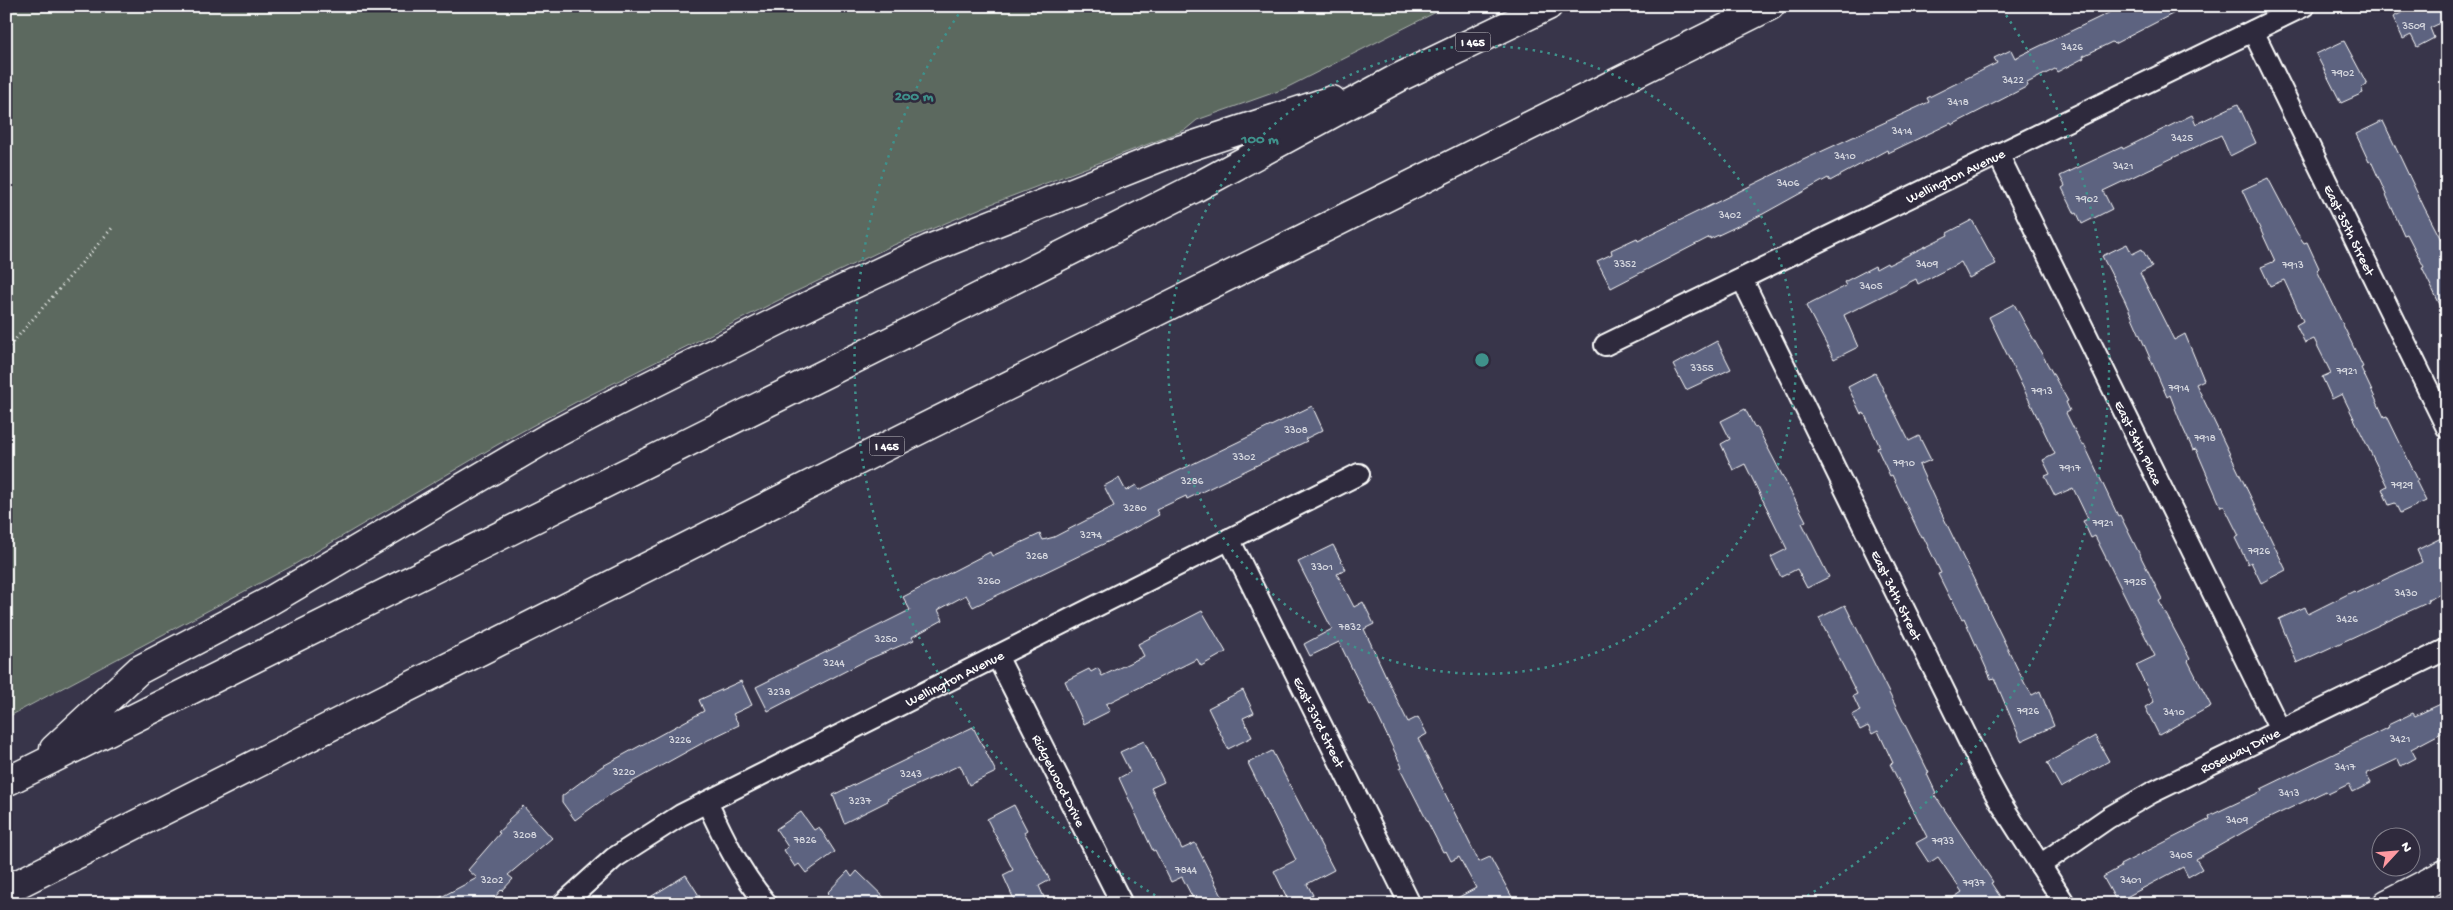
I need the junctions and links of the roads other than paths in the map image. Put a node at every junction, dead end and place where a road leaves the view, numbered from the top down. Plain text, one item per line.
1 (1548, 6) edge
2 (1770, 6) edge
3 (2304, 6) edge
4 (2253, 31) junction
5 (1398, 78) junction
6 (1998, 154) junction
7 (1742, 279) junction
8 (1605, 345) dead end
9 (2447, 428) edge
10 (1359, 474) dead end
11 (1229, 539) junction
12 (2447, 649) edge
13 (998, 656) junction
14 (2280, 730) junction
15 (32, 770) junction
16 (6, 782) edge
17 (708, 802) junction
18 (2040, 865) junction
19 (2447, 873) edge
20 (6, 890) edge
21 (563, 904) edge
22 (767, 904) edge
23 (1122, 904) edge
24 (1410, 904) edge
25 (2065, 904) edge
26 (2387, 904) edge

1 - 5 main road, I 465
2 - 20 main road, I 465
3 - 4 street, Wellington Avenue
4 - 6 street, Wellington Avenue
4 - 9 street, East 35th Street
5 - 15 main road, I 465
5 - 15 main road
6 - 7 street, Wellington Avenue
6 - 14 street, East 34th Place
7 - 8 street, Wellington Avenue
7 - 18 street, East 34th Street
10 - 11 street, Wellington Avenue
11 - 13 street, Wellington Avenue
11 - 24 street, East 33rd Street
12 - 14 street, Roseway Drive
13 - 17 street, Wellington Avenue
13 - 23 street, Ridgewood Drive
14 - 18 street, Roseway Drive
15 - 16 main road, I 465
17 - 21 street, Wellington Avenue
17 - 22 street
18 - 25 street, East 34th Street
19 - 26 main road

